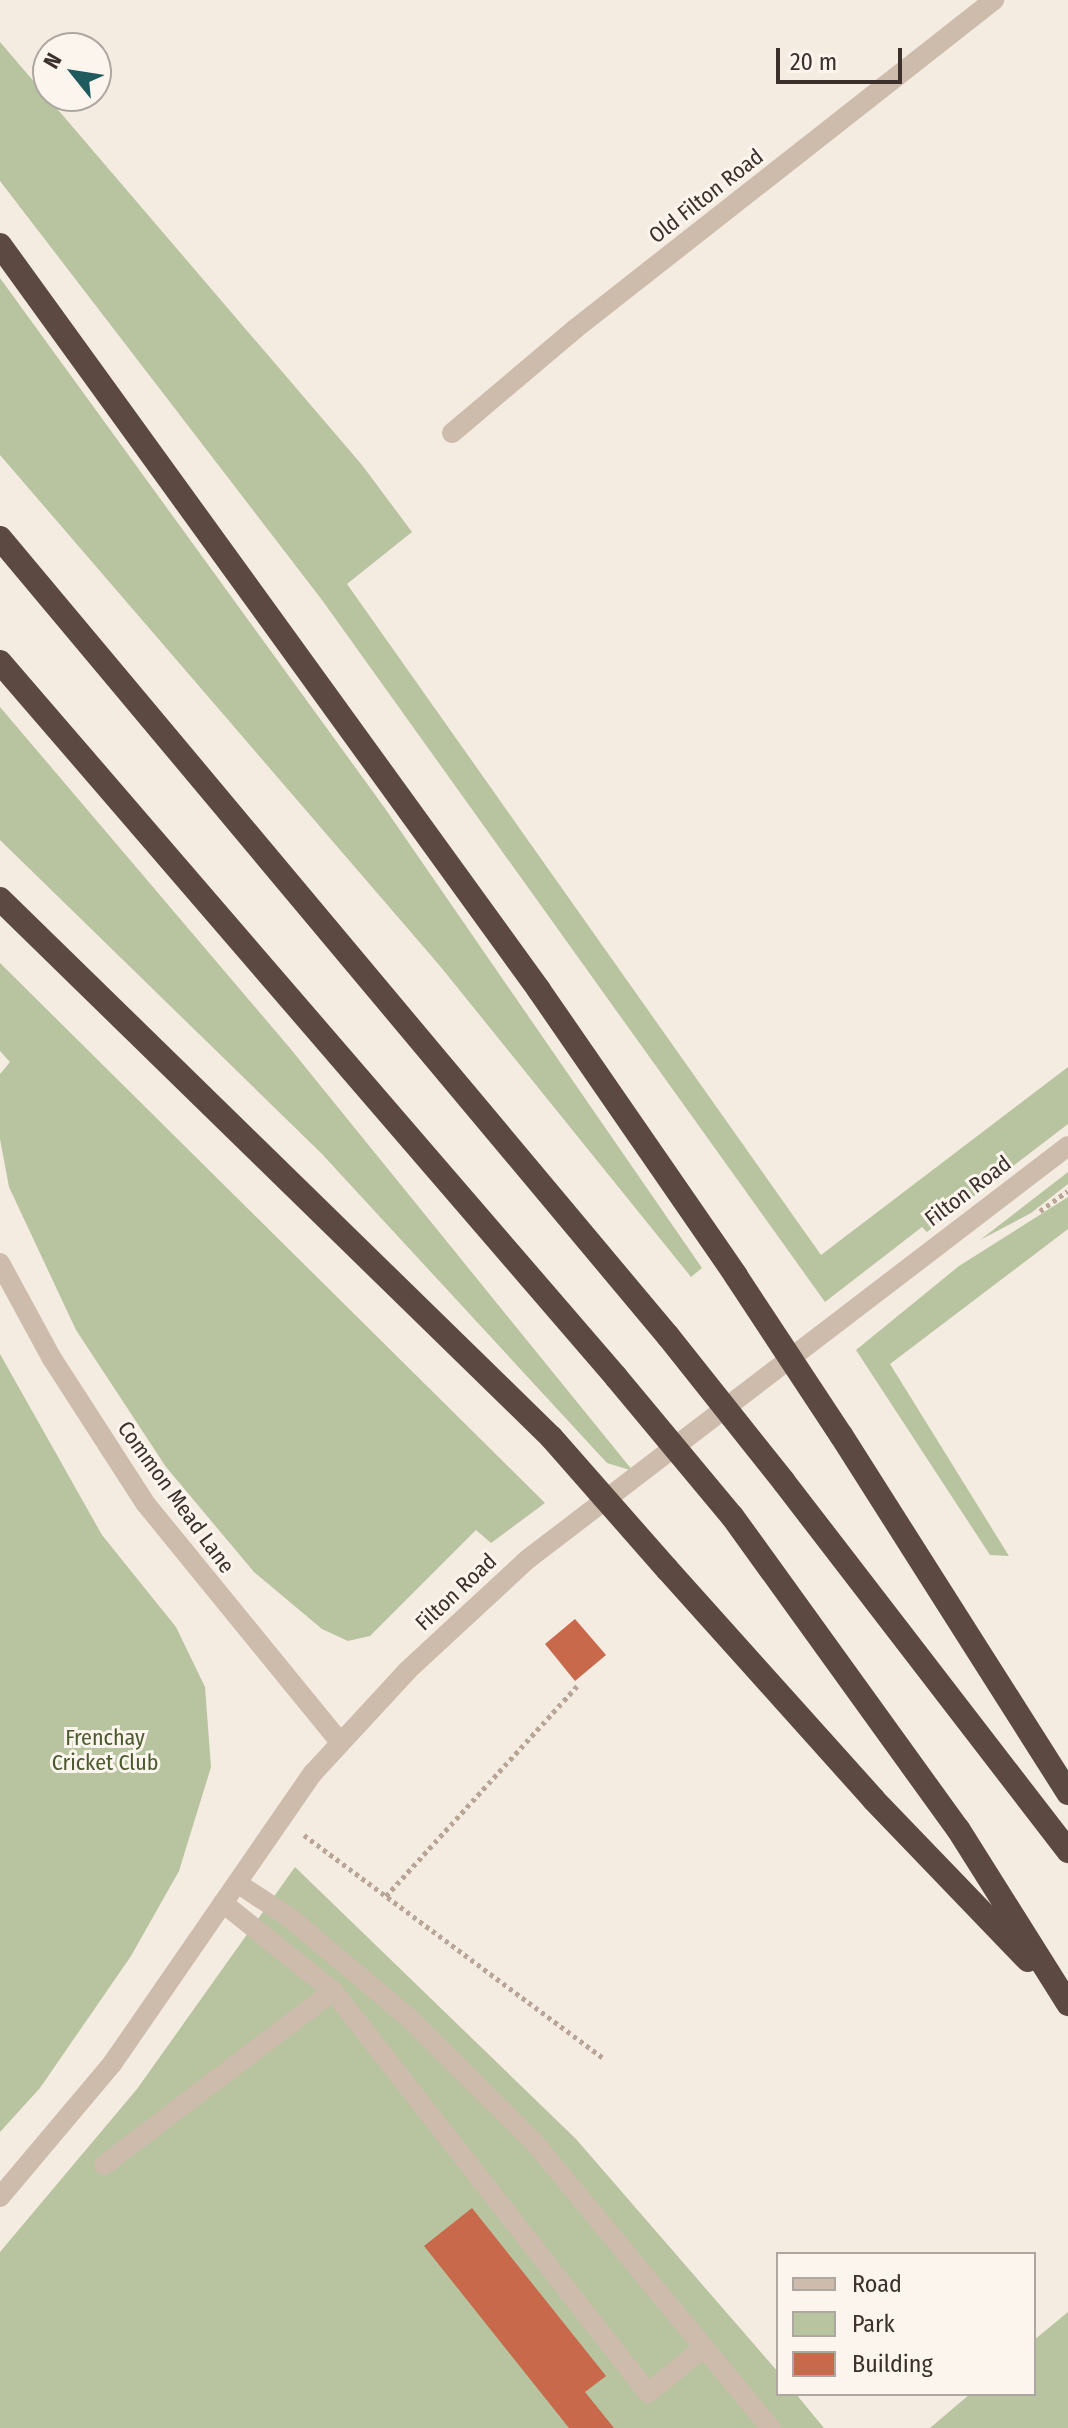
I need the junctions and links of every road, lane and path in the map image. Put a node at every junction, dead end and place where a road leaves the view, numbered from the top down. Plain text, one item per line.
1 (994, 0) edge
2 (0, 245) edge
3 (452, 433) dead end
4 (0, 538) edge
5 (0, 662) edge
6 (0, 899) edge
7 (1068, 1146) edge
8 (1068, 1191) edge
9 (1033, 1214) dead end
10 (0, 1263) edge
11 (579, 1684) dead end
12 (339, 1741) junction
13 (1068, 1793) edge
14 (281, 1818) junction
15 (1068, 1851) edge
16 (237, 1883) junction
17 (386, 1896) junction
18 (223, 1903) junction
19 (333, 1991) junction
20 (1066, 2000) edge
21 (604, 2059) dead end
22 (104, 2165) dead end
23 (0, 2197) edge
24 (702, 2349) junction
25 (771, 2428) edge

1 - 3 street, Old Filton Road
2 - 13 highway, bridge
4 - 15 highway, bridge
5 - 20 highway, bridge
6 - 20 highway, bridge
7 - 12 street, Filton Road
8 - 9 path
10 - 12 street, Common Mead Lane
11 - 17 path
12 - 14 street, Filton Road
14 - 16 street, Filton Road
14 - 17 path
16 - 18 street, Filton Road
16 - 24 street
17 - 21 path
18 - 19 street
18 - 23 street, Filton Road
19 - 22 street
19 - 24 street
24 - 25 street

